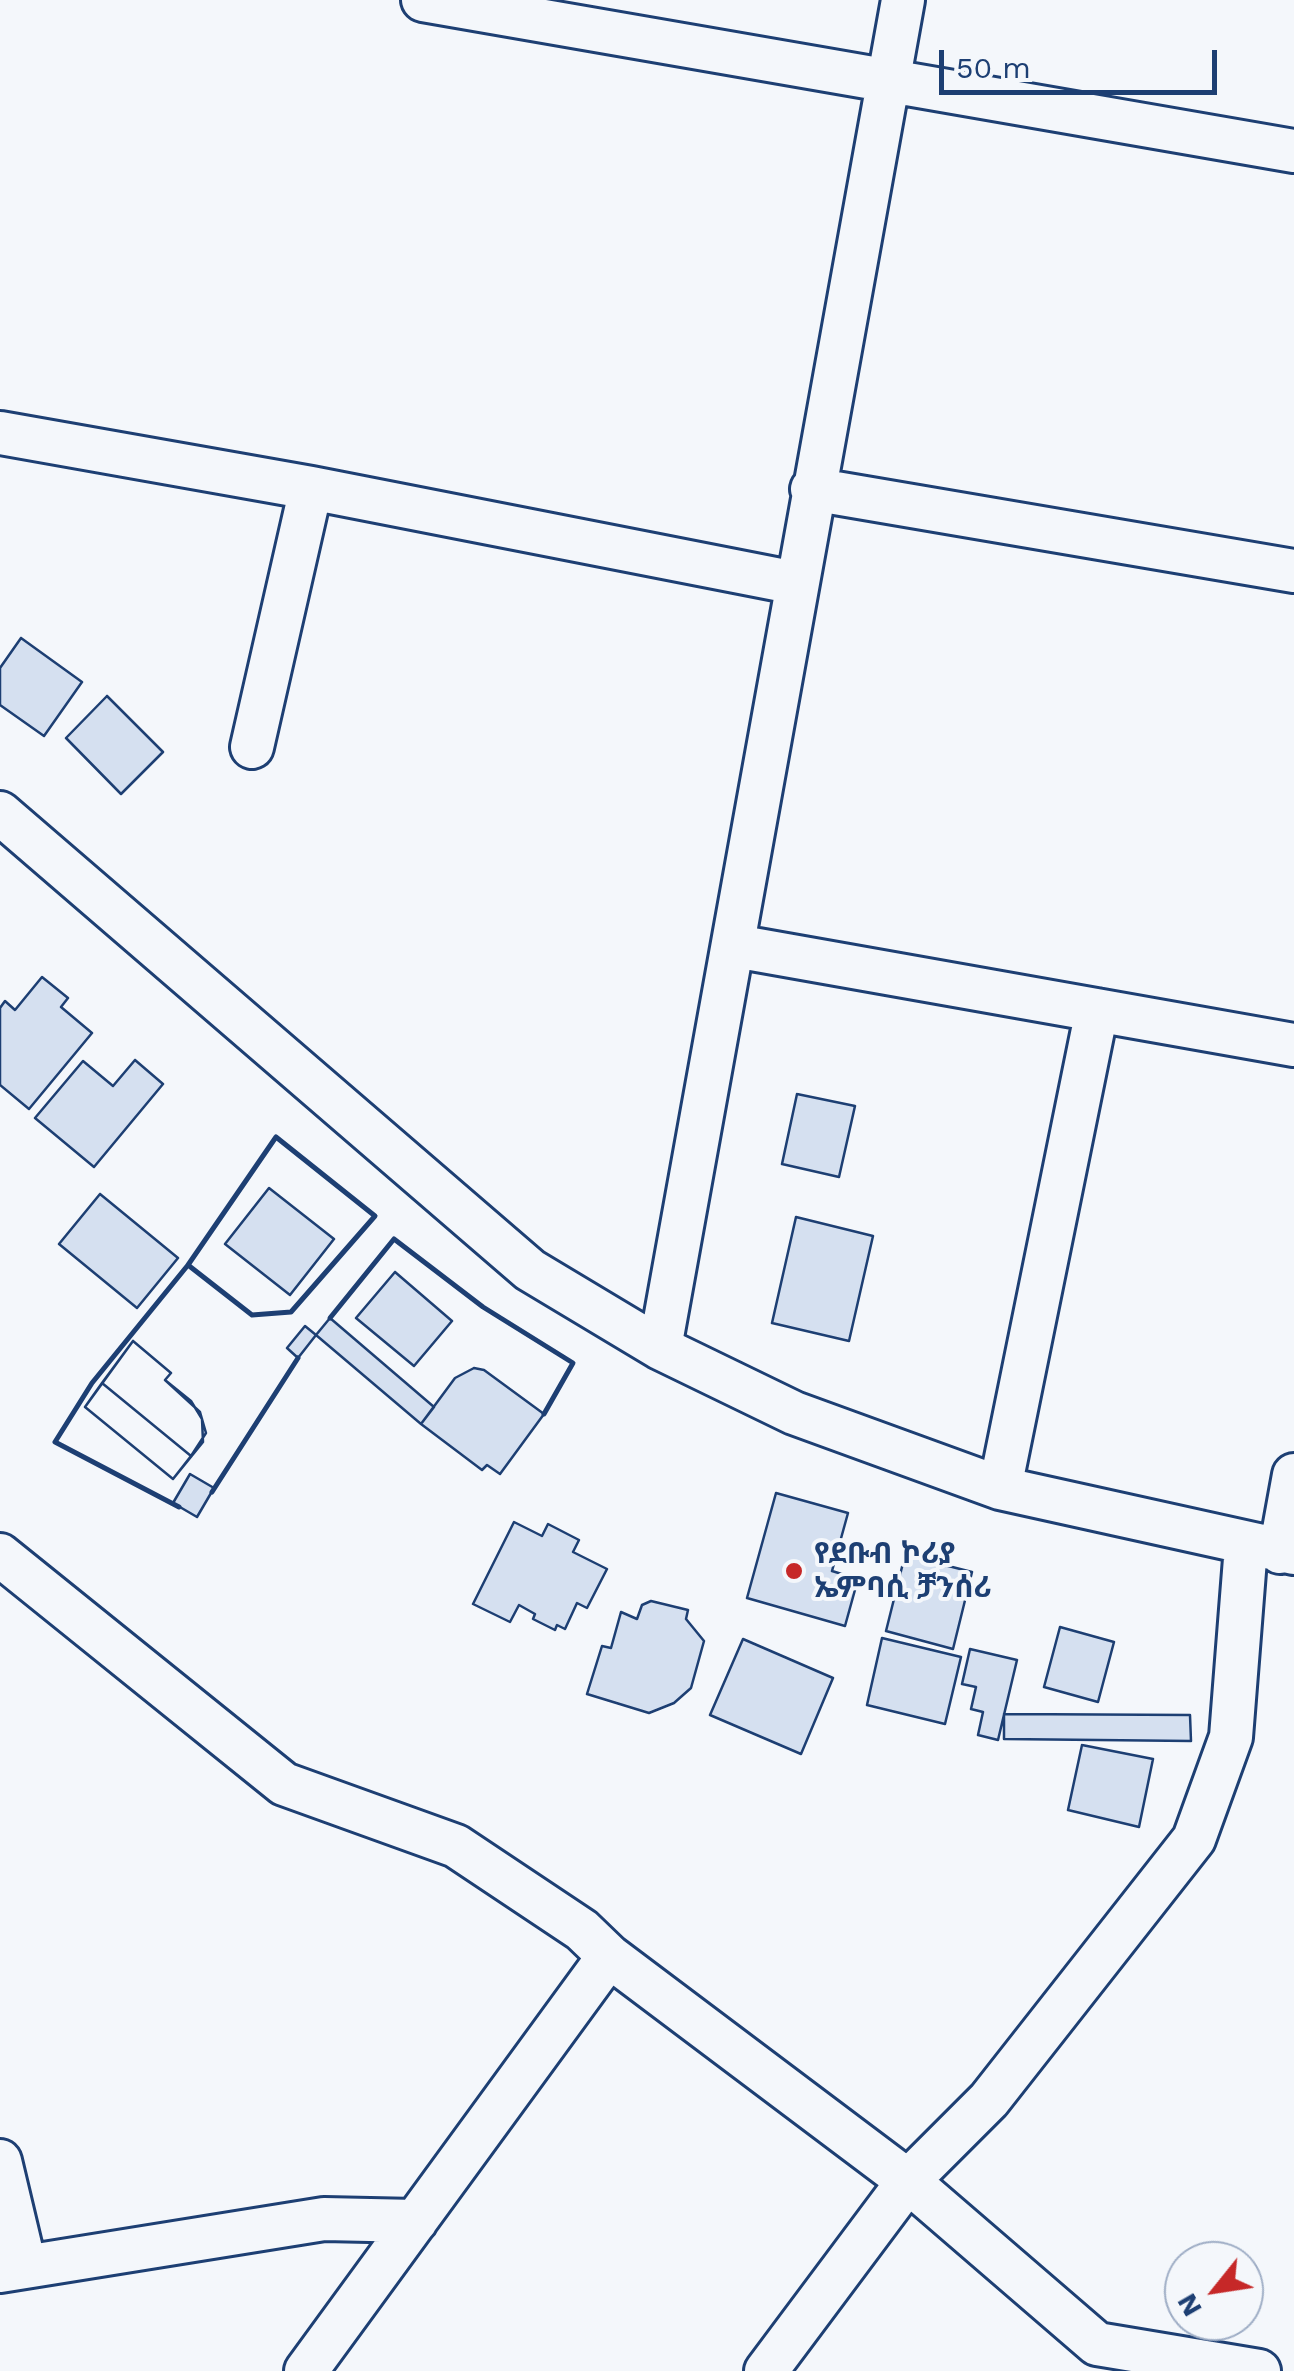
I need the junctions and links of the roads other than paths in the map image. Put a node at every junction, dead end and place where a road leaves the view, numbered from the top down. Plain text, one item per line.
1 (423, 0) edge
2 (903, 0) edge
3 (890, 82) junction
4 (1294, 151) edge
5 (0, 433) edge
6 (311, 488) junction
7 (812, 489) junction
8 (1294, 571) edge
9 (796, 583) junction
10 (252, 746) dead end
11 (0, 813) edge
12 (735, 946) junction
13 (1097, 1010) junction
14 (1294, 1045) edge
15 (660, 1348) junction
16 (1294, 1475) edge
17 (1000, 1488) junction
18 (1274, 1550) edge
19 (0, 1555) edge
20 (609, 1956) junction
21 (0, 2161) edge
22 (908, 2181) junction
23 (416, 2220) junction
24 (12, 2269) edge
25 (1097, 2358) edge
26 (306, 2371) edge
27 (766, 2371) edge
28 (1259, 2371) edge

1 - 3 street
2 - 3 street
3 - 4 street
3 - 7 street
5 - 6 street
6 - 9 street
6 - 10 street
7 - 8 street
7 - 9 street
9 - 12 street
11 - 15 street
12 - 13 street
12 - 15 street
13 - 14 street
13 - 17 street
15 - 17 street
16 - 18 street
17 - 18 street
18 - 22 street
19 - 20 street
20 - 22 street
20 - 23 street
21 - 24 street
22 - 25 street
22 - 27 street
23 - 24 street
23 - 26 street
25 - 28 street

